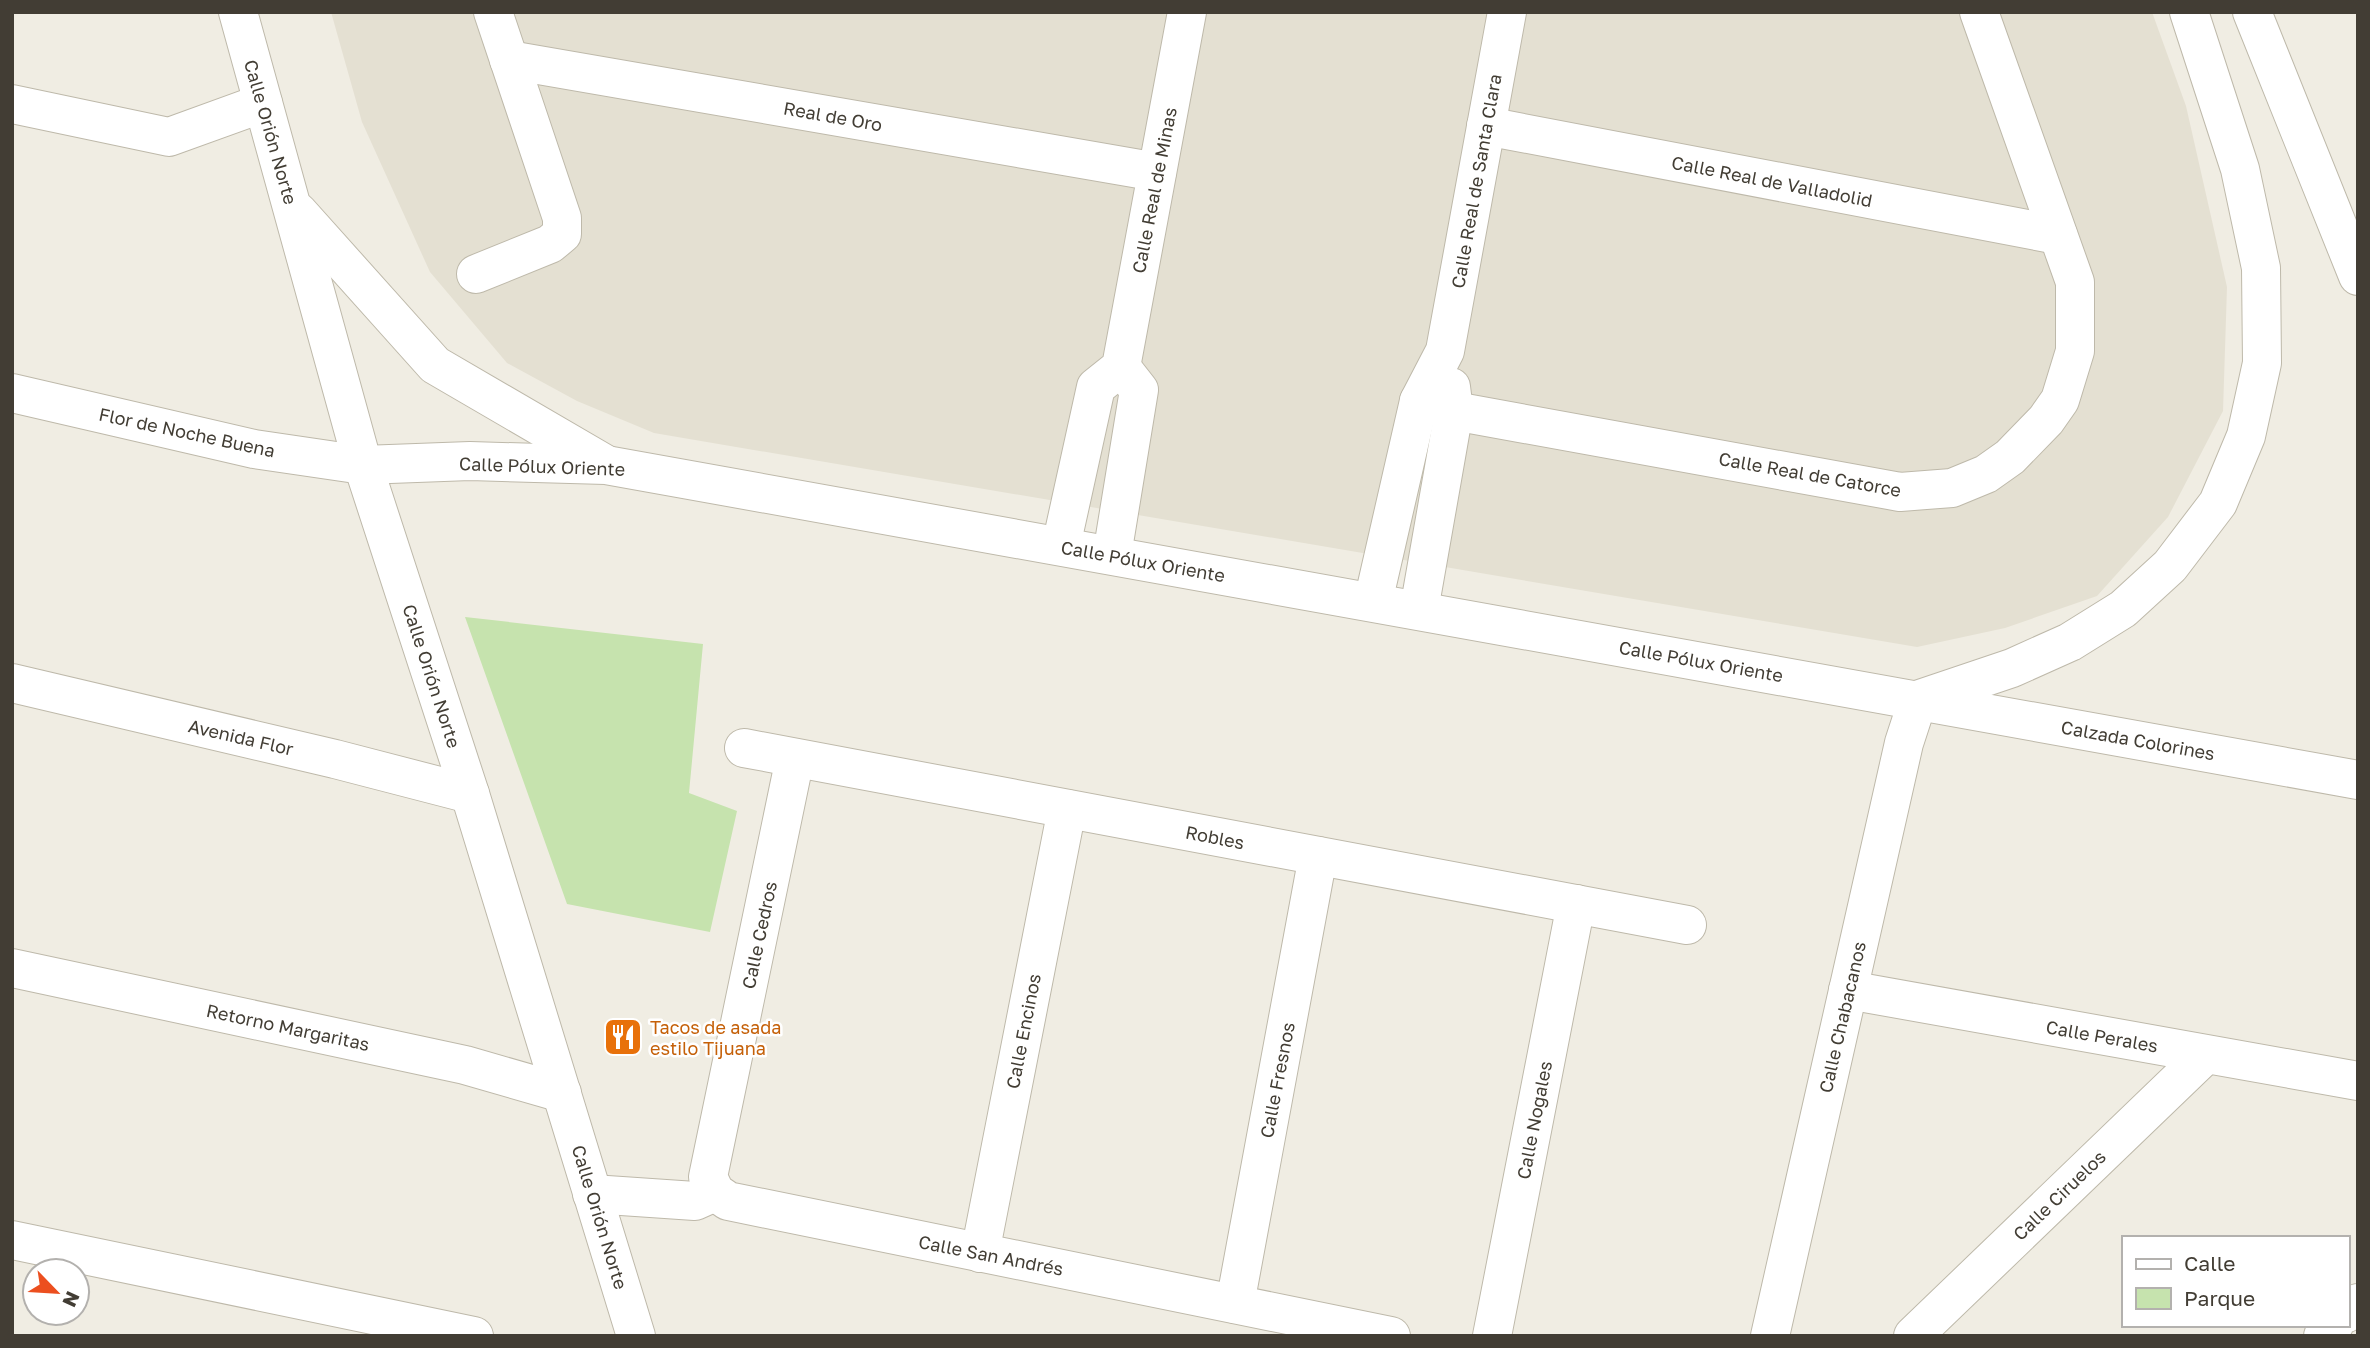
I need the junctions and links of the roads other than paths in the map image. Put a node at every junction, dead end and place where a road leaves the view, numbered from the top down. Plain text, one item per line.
1 (238, 12) edge
2 (493, 12) edge
3 (1187, 12) edge
4 (1507, 12) edge
5 (1979, 12) edge
6 (2189, 12) edge
7 (2252, 12) edge
8 (509, 60) junction
9 (263, 103) junction
10 (12, 104) edge
11 (1486, 126) junction
12 (1157, 172) junction
13 (291, 204) junction
14 (2058, 235) junction
15 (476, 274) dead end
16 (2358, 276) edge
17 (1121, 367) junction
18 (12, 393) edge
19 (1436, 406) junction
20 (363, 465) junction
21 (606, 465) junction
22 (1061, 546) junction
23 (1112, 555) junction
24 (1373, 602) junction
25 (1419, 610) junction
26 (12, 683) edge
27 (1918, 700) junction
28 (744, 748) dead end
29 (795, 758) junction
30 (2358, 780) edge
31 (470, 794) junction
32 (1066, 809) junction
33 (1318, 856) junction
34 (1576, 904) junction
35 (1687, 925) dead end
36 (12, 968) edge
37 (1847, 990) junction
38 (2205, 1055) junction
39 (2358, 1081) edge
40 (562, 1093) junction
41 (589, 1181) junction
42 (712, 1185) junction
43 (12, 1240) edge
44 (980, 1253) junction
45 (1235, 1304) junction
46 (474, 1336) edge
47 (636, 1336) edge
48 (1391, 1336) edge
49 (1492, 1336) edge
50 (1770, 1336) edge
51 (1913, 1336) edge

1 - 9 street, Calle Orión Norte
2 - 8 street
3 - 12 street, Calle Real de Minas
4 - 11 street, Calle Real de Santa Clara
5 - 14 street, Calle Real de Catorce
6 - 27 street
7 - 16 street
8 - 12 street, Real de Oro
8 - 15 street
9 - 10 street
9 - 13 street, Calle Orión Norte
11 - 14 street, Calle Real de Valladolid
11 - 19 street, Calle Real de Santa Clara
12 - 17 street, Calle Real de Minas
13 - 20 street, Calle Orión Norte
13 - 21 street
14 - 19 street, Calle Real de Catorce
17 - 22 street
17 - 23 street
18 - 20 street, Flor de Noche Buena
19 - 24 street, Calle Real de Santa Clara
19 - 25 street, Calle Real de Santa Clara
20 - 21 street, Calle Pólux Oriente
20 - 31 street, Calle Orión Norte
21 - 22 street, Calle Pólux Oriente
22 - 23 street, Calle Pólux Oriente
23 - 24 street, Calle Pólux Oriente
24 - 25 street, Calle Pólux Oriente
25 - 27 street, Calle Pólux Oriente
26 - 31 street, Avenida Flor
27 - 30 street, Calzada Colorines
27 - 37 street, Calle Chabacanos
28 - 29 street, Robles
29 - 32 street, Robles
29 - 42 street, Calle Cedros
31 - 40 street, Calle Orión Norte
32 - 33 street, Robles
32 - 44 street, Calle Encinos
33 - 34 street, Robles
33 - 45 street, Calle Fresnos
34 - 35 street, Robles
34 - 49 street, Calle Nogales
36 - 40 street, Retorno Margaritas
37 - 38 street, Calle Perales
37 - 50 street, Calle Chabacanos
38 - 39 street, Calle Perales
38 - 51 street, Calle Ciruelos
40 - 41 street, Calle Orión Norte
41 - 42 street, Calle San Andrés
41 - 47 street, Calle Orión Norte
42 - 44 street, Calle San Andrés
43 - 46 street
44 - 45 street, Calle San Andrés
45 - 48 street, Calle San Andrés

